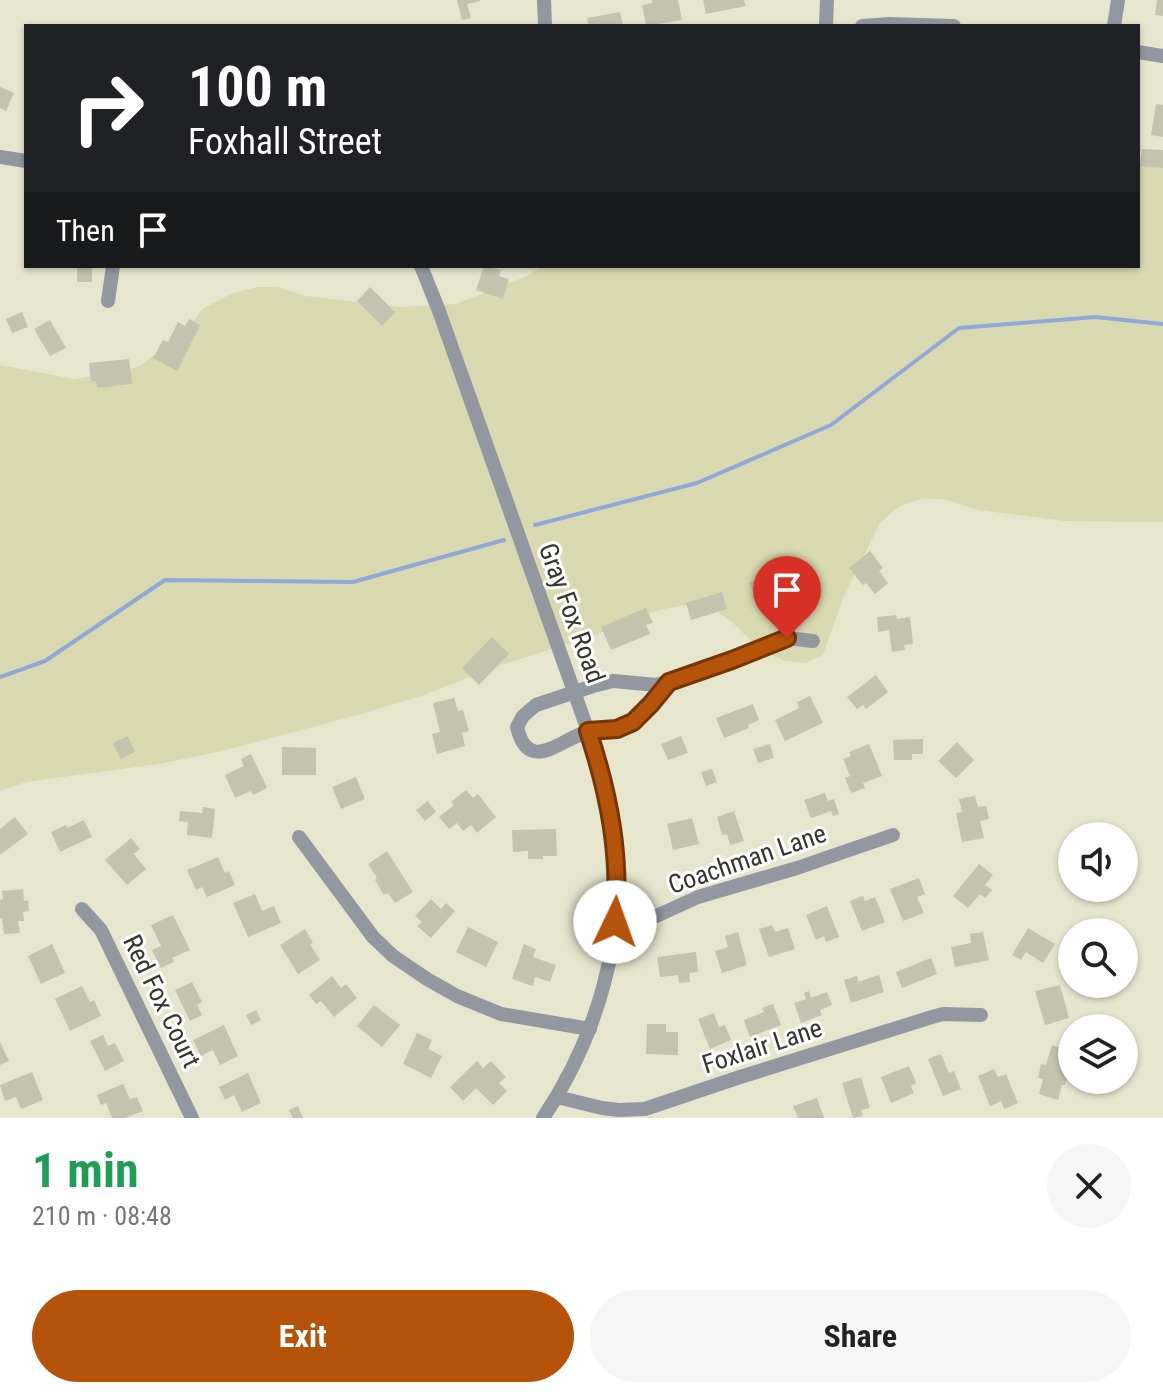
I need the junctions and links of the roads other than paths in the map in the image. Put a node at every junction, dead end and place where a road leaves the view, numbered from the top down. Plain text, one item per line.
1 (544, 0) edge
2 (827, 0) edge
3 (1118, 0) edge
4 (545, 24) edge
5 (826, 24) edge
6 (1114, 24) edge
7 (1140, 52) edge
8 (1163, 56) edge
9 (0, 157) edge
10 (24, 161) edge
11 (113, 268) edge
12 (422, 268) edge
13 (108, 301) dead end
14 (813, 641) dead end
15 (669, 682) junction
16 (575, 692) junction
17 (588, 731) junction
18 (893, 835) dead end
19 (299, 837) dead end
20 (82, 909) dead end
21 (615, 922) junction
22 (981, 1015) dead end
23 (590, 1029) junction
24 (557, 1097) junction
25 (192, 1118) edge
26 (543, 1118) edge

1 - 4 street
2 - 5 street
3 - 6 street
7 - 8 street
9 - 10 street
11 - 13 street
12 - 16 street, Gray Fox Road
14 - 15 street
15 - 16 street
15 - 17 street
16 - 17 street, Gray Fox Road
16 - 17 street
17 - 21 street, Gray Fox Road
18 - 21 street, Coachman Lane
19 - 23 street
20 - 25 street, Red Fox Court
21 - 23 street, Gray Fox Road
22 - 24 street, Foxlair Lane
23 - 24 street, Gray Fox Road
24 - 26 street, Gray Fox Road

